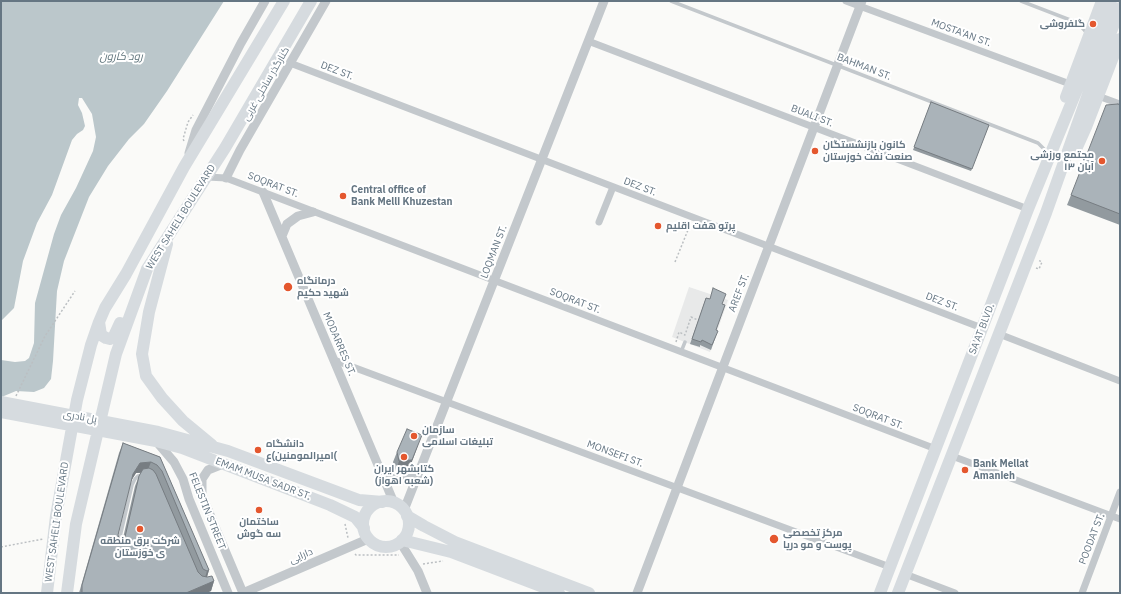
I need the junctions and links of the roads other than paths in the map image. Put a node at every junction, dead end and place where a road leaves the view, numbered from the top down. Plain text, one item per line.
1 (265, 1) edge
2 (284, 1) edge
3 (311, 1) edge
4 (326, 1) edge
5 (604, 1) edge
6 (672, 1) edge
7 (846, 1) edge
8 (1021, 1) edge
9 (1102, 1) edge
10 (1107, 1) edge
11 (1111, 1) edge
12 (861, 4) edge
13 (1120, 8) edge
14 (1120, 17) edge
15 (1089, 35) junction
16 (588, 41) junction
17 (1119, 42) edge
18 (290, 63) junction
19 (837, 65) junction
20 (1092, 67) junction
21 (1070, 84) junction
22 (1098, 96) junction
23 (1120, 104) edge
24 (814, 127) junction
25 (1047, 152) junction
26 (541, 160) junction
27 (184, 167) junction
28 (207, 177) junction
29 (226, 178) junction
30 (613, 188) junction
31 (263, 192) junction
32 (1028, 209) junction
33 (313, 212) junction
34 (1046, 213) junction
35 (599, 222) dead end
36 (168, 236) junction
37 (282, 236) junction
38 (768, 247) junction
39 (494, 281) junction
40 (138, 294) junction
41 (99, 322) junction
42 (982, 328) junction
43 (999, 334) junction
44 (685, 342) dead end
45 (681, 352) junction
46 (334, 360) junction
47 (723, 368) junction
48 (1120, 380) edge
49 (1, 402) edge
50 (446, 402) junction
51 (1, 412) edge
52 (157, 437) junction
53 (216, 448) junction
54 (936, 449) junction
55 (952, 456) junction
56 (223, 464) junction
57 (382, 473) junction
58 (418, 474) junction
59 (146, 475) edge
60 (677, 488) junction
61 (1120, 492) edge
62 (202, 495) junction
63 (189, 499) junction
64 (397, 508) junction
65 (1111, 516) junction
66 (1120, 519) edge
67 (366, 533) junction
68 (401, 541) junction
69 (118, 546) edge
70 (890, 567) junction
71 (905, 574) junction
72 (47, 593) edge
73 (67, 593) edge
74 (228, 593) edge
75 (243, 593) edge
76 (428, 593) edge
77 (558, 593) edge
78 (589, 593) edge
79 (637, 593) edge
80 (880, 593) edge
81 (898, 593) edge
82 (955, 593) edge
83 (1082, 593) edge

1 - 27 street
2 - 27 main road, WEST SAHELI BOULEVARD
3 - 28 main road, WEST SAHELI BOULEVARD
4 - 18 street, کنارگذر ساحلی غربی
5 - 16 street, LOQMAN ST.
6 - 19 lane, BAHMAN ST.
7 - 12 street, MOSTA'AN ST.
8 - 15 lane
9 - 15 main road
10 - 15 main road
11 - 20 main road
12 - 19 street, AREF ST.
12 - 21 street, MOSTA'AN ST.
13 - 20 main road
14 - 17 main road
15 - 21 main road
16 - 24 street, BUALI ST.
16 - 26 street, LOQMAN ST.
17 - 22 main road
18 - 26 street, DEZ ST.
18 - 29 street, کنارگذر ساحلی غربی
19 - 24 street, AREF ST.
19 - 25 lane, BAHMAN ST.
20 - 32 main road, SA'AT BLVD.
20 - 34 main road, SA'AT BLVD.
21 - 25 main road
22 - 23 street
22 - 34 main road
24 - 32 street, BUALI ST.
24 - 38 street, AREF ST.
25 - 32 main road
26 - 30 street, DEZ ST.
26 - 39 street, LOQMAN ST.
27 - 41 main road, WEST SAHELI BOULEVARD
28 - 29 street, SOQRAT ST.
28 - 36 main road, WEST SAHELI BOULEVARD
29 - 31 street, SOQRAT ST.
30 - 35 street
30 - 38 street, DEZ ST.
31 - 33 street, SOQRAT ST.
31 - 37 street, MODARRES ST.
32 - 42 main road, SA'AT BLVD.
33 - 37 street
33 - 39 street, SOQRAT ST.
34 - 43 main road, SA'AT BLVD.
36 - 40 main road, WEST SAHELI BOULEVARD
36 - 53 main road
37 - 46 street, MODARRES ST.
38 - 42 street, DEZ ST.
38 - 47 street, AREF ST.
39 - 45 street, SOQRAT ST.
39 - 50 street, LOQMAN ST.
40 - 41 main road
40 - 73 main road, WEST SAHELI BOULEVARD
41 - 72 main road, WEST SAHELI BOULEVARD
42 - 54 main road, SA'AT BLVD.
43 - 48 street
43 - 55 main road, SA'AT BLVD.
44 - 45 lane
45 - 47 street, SOQRAT ST.
46 - 50 street, MONSEFI ST.
46 - 57 street, MODARRES ST.
47 - 54 street, SOQRAT ST.
47 - 60 street, AREF ST.
49 - 52 main road, پل نادری
50 - 58 street, LOQMAN ST.
50 - 60 street, MONSEFI ST.
51 - 52 main road, پل نادری
52 - 53 main road, EMAM MUSA SADR ST.
52 - 56 main road, EMAM MUSA SADR ST.
52 - 63 street, FELESTIN STREET
53 - 64 main road, EMAM MUSA SADR ST.
54 - 70 main road, SA'AT BLVD.
55 - 65 street
55 - 71 main road, SA'AT BLVD.
56 - 62 street, FELESTIN STREET
56 - 67 main road, EMAM MUSA SADR ST.
57 - 58 street
57 - 64 street, MODARRES ST.
58 - 64 street, LOQMAN ST.
59 - 69 lane
60 - 70 street, MONSEFI ST.
60 - 79 street, AREF ST.
61 - 65 street, POODAT ST.
62 - 63 street
62 - 75 street, FELESTIN STREET
63 - 74 street, FELESTIN STREET
64 - 67 main road
64 - 68 main road
64 - 78 main road, EMAM MUSA SADR ST.
65 - 66 street
65 - 83 street, POODAT ST.
67 - 68 main road
67 - 75 street, دارایی
68 - 76 street
68 - 77 main road
70 - 80 main road, SA'AT BLVD.
71 - 81 main road, SA'AT BLVD.
71 - 82 street

